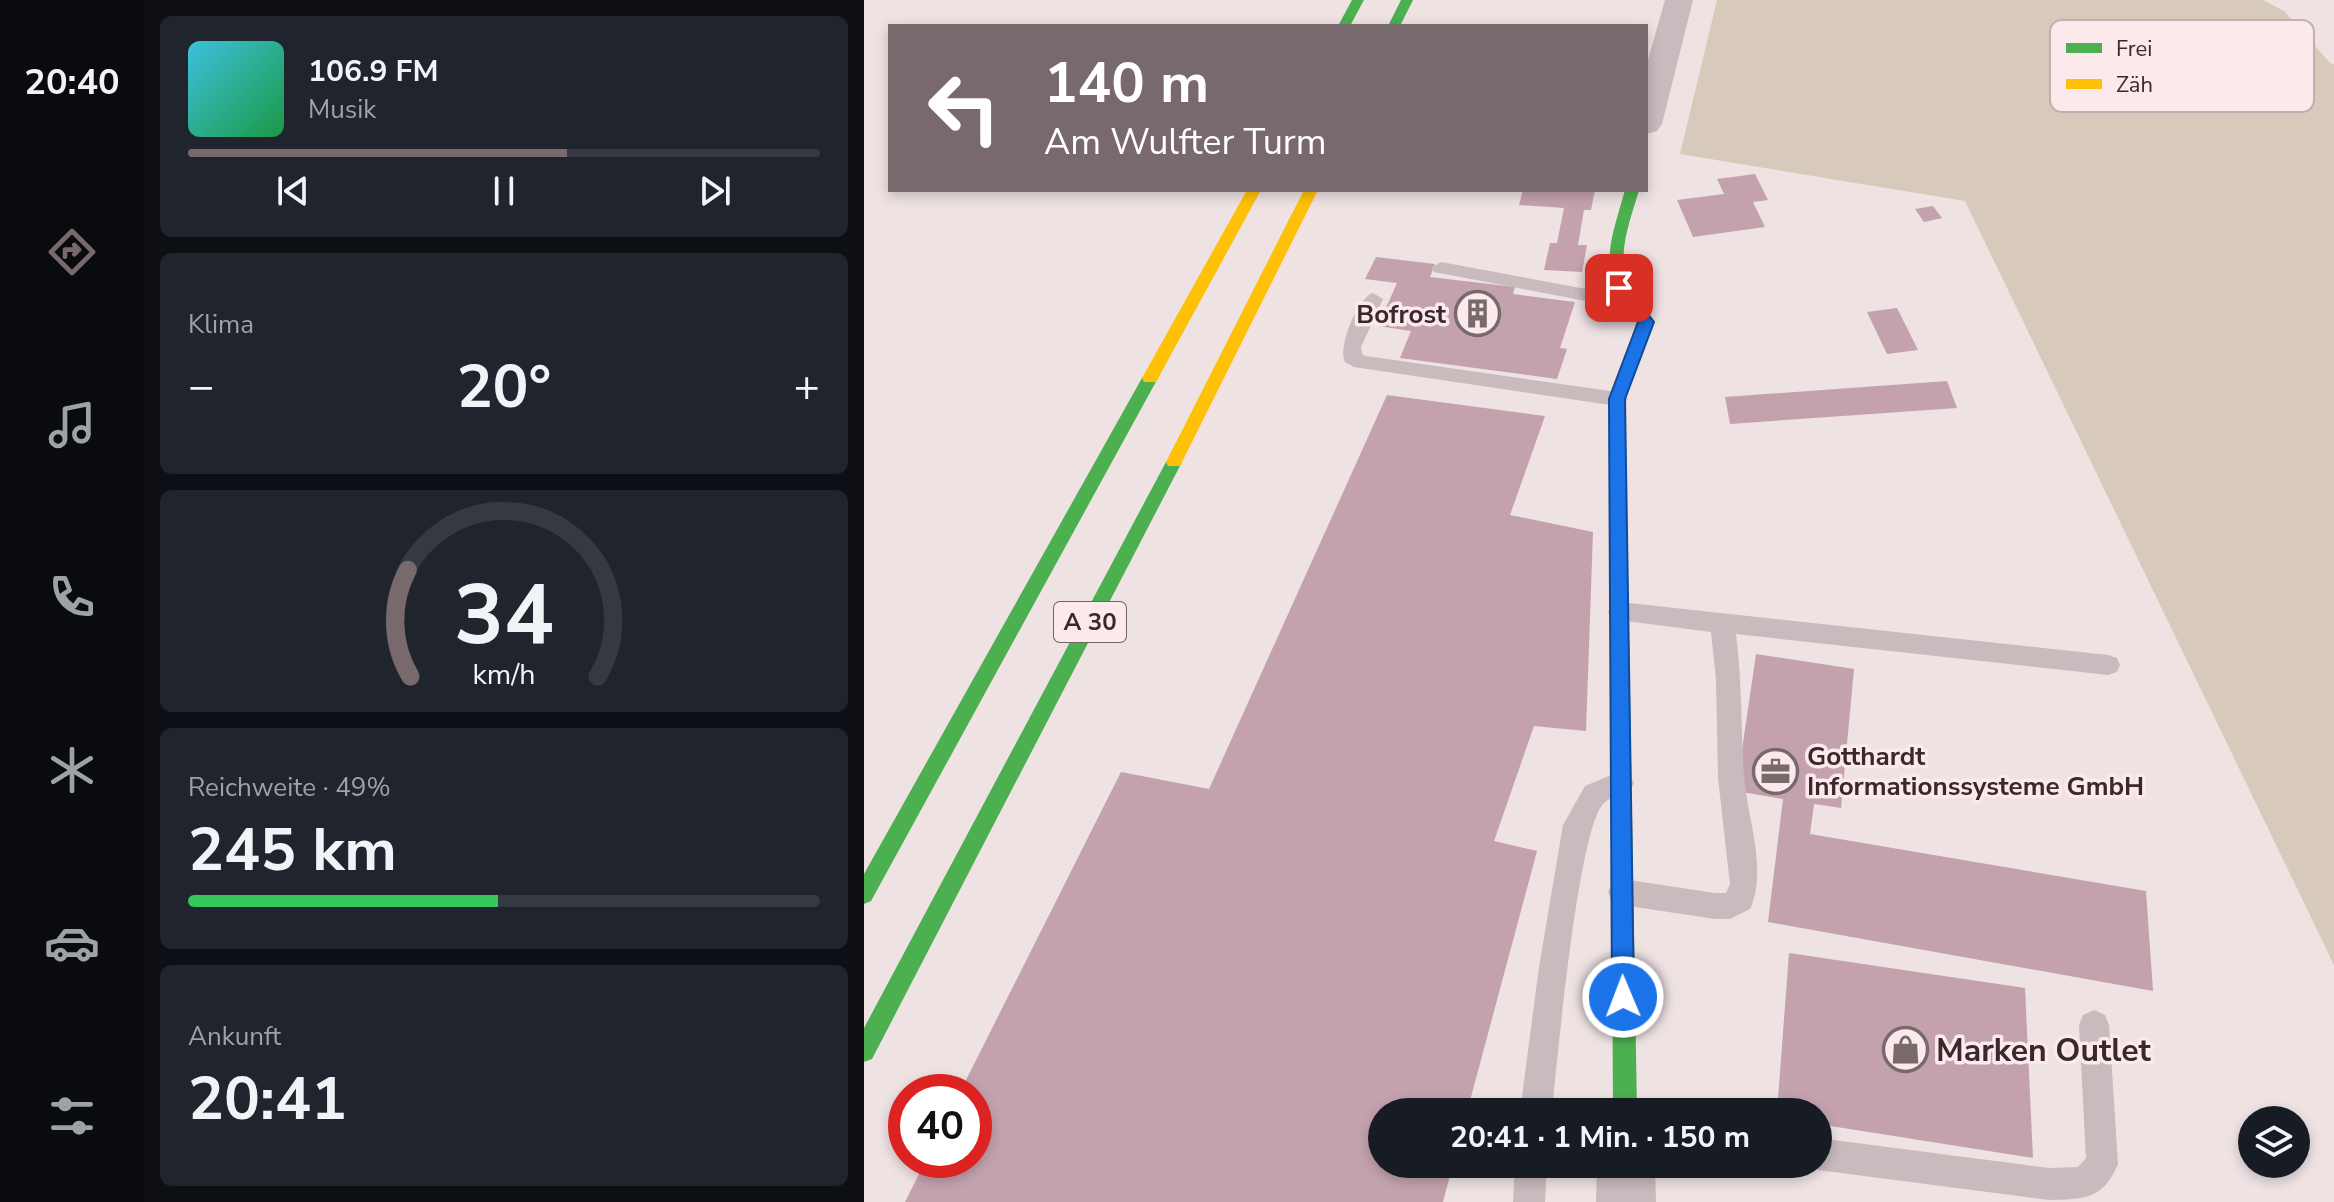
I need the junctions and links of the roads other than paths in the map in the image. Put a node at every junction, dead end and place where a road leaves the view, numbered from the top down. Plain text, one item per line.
1 (1358, 0) edge
2 (1407, 0) edge
3 (1679, 0) edge
4 (1345, 24) edge
5 (1395, 24) edge
6 (1648, 116) edge
7 (1253, 192) edge
8 (1310, 192) edge
9 (1631, 192) edge
10 (1441, 268) dead end
11 (1619, 288) junction
12 (1373, 299) dead end
13 (1617, 399) junction
14 (1620, 612) junction
15 (1722, 623) junction
16 (2108, 665) dead end
17 (1621, 783) junction
18 (1622, 892) junction
19 (864, 894) edge
20 (2094, 1025) dead end
21 (864, 1051) edge
22 (1538, 1098) edge
23 (1625, 1098) edge
24 (1832, 1156) edge
25 (1530, 1178) edge
26 (1626, 1178) edge
27 (1529, 1202) edge
28 (1626, 1202) edge

1 - 4 main road
2 - 5 main road
3 - 6 street
7 - 19 main road, A 30
8 - 21 main road, A 30
9 - 11 main road
10 - 11 lane
11 - 13 main road
12 - 13 lane
13 - 14 main road
14 - 15 lane
14 - 17 main road
15 - 16 lane
15 - 18 lane
17 - 18 main road
17 - 22 lane
18 - 23 main road
20 - 24 lane
25 - 27 lane
26 - 28 street

